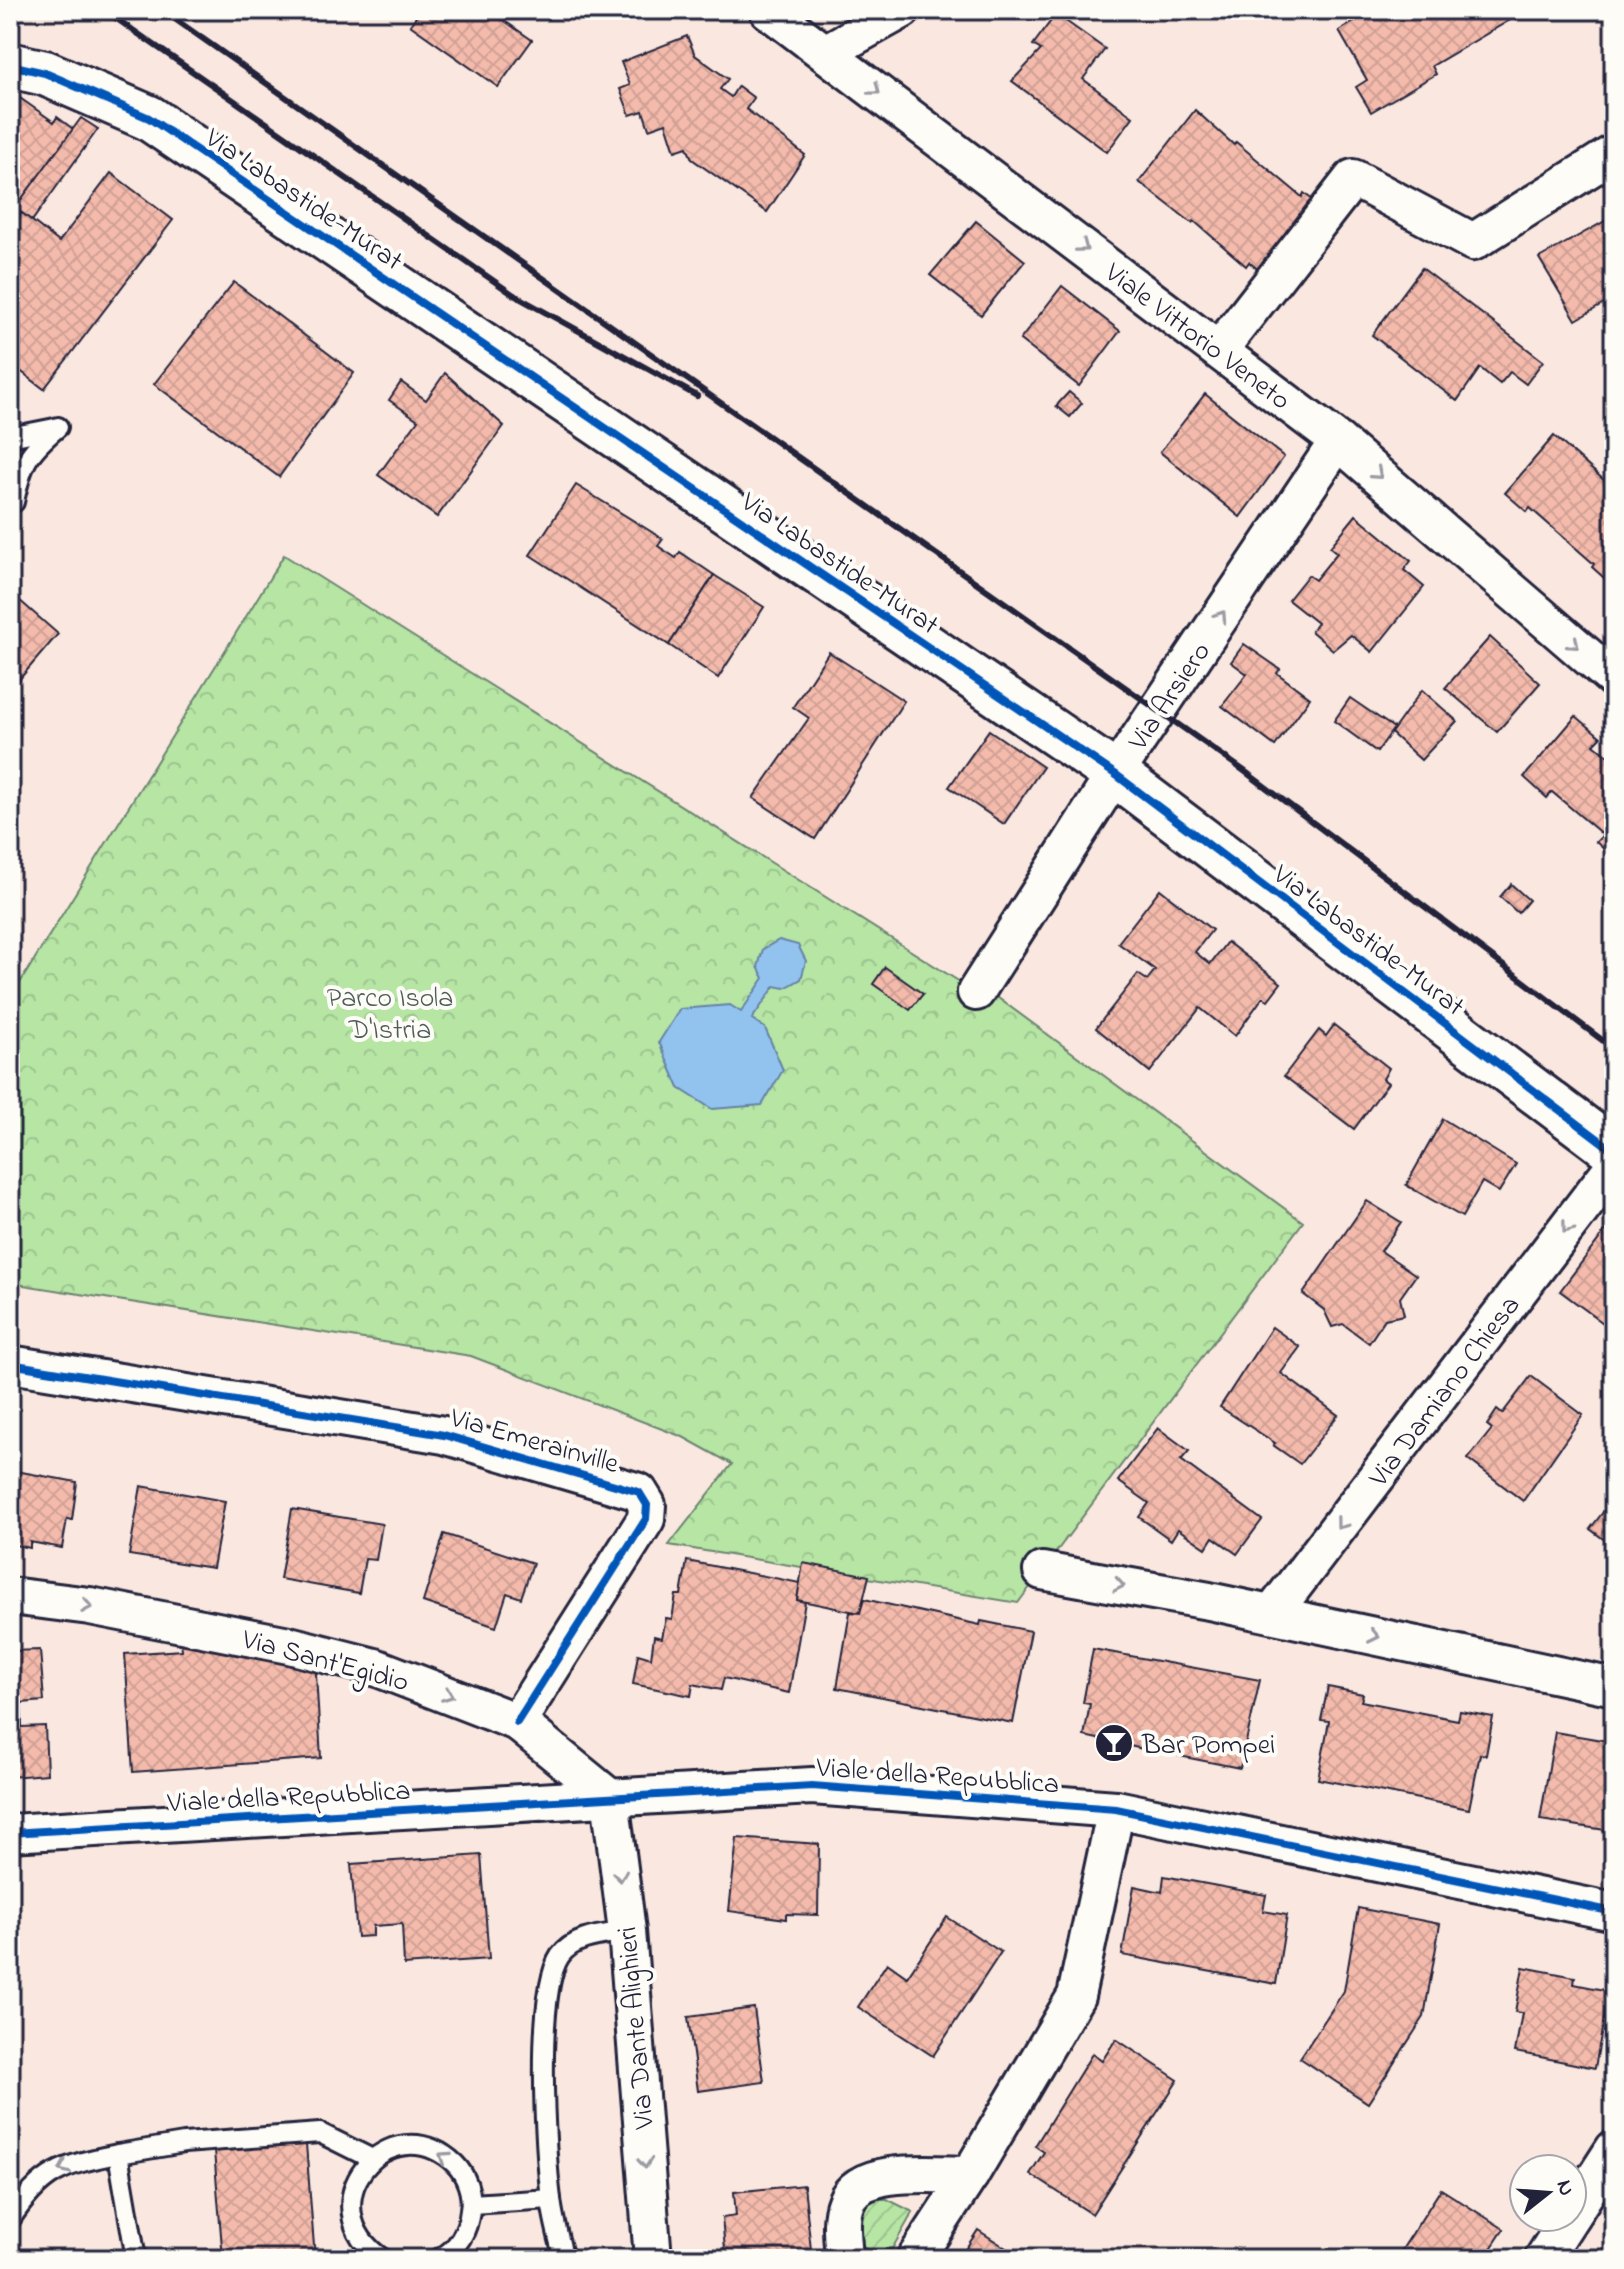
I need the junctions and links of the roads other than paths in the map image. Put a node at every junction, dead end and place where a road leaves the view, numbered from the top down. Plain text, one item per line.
1 (768, 10) edge
2 (902, 10) edge
3 (825, 53) junction
4 (10, 65) edge
5 (1614, 153) edge
6 (1219, 350) junction
7 (10, 437) edge
8 (1338, 441) junction
9 (11, 498) edge
10 (1614, 678) edge
11 (1115, 774) junction
12 (976, 992) dead end
13 (1614, 1151) edge
14 (1614, 1166) edge
15 (10, 1364) edge
16 (1042, 1571) dead end
17 (10, 1596) edge
18 (1272, 1614) junction
19 (1614, 1687) edge
20 (517, 1722) junction
21 (610, 1798) junction
22 (1116, 1809) junction
23 (10, 1833) edge
24 (1614, 1912) edge
25 (627, 1931) junction
26 (1614, 2149) edge
27 (118, 2154) junction
28 (372, 2159) junction
29 (970, 2175) junction
30 (1588, 2189) edge
31 (551, 2199) junction
32 (471, 2204) junction
33 (10, 2220) edge
34 (1560, 2233) edge
35 (136, 2259) edge
36 (383, 2259) edge
37 (438, 2259) edge
38 (564, 2259) edge
39 (653, 2259) edge
40 (844, 2259) edge
41 (915, 2259) edge
42 (1543, 2259) edge

1 - 3 street, Viale Vittorio Veneto
2 - 3 street
3 -> 6 street, Viale Vittorio Veneto
4 - 11 street, Via Labastide-Murat
5 - 6 street
6 - 8 street, Viale Vittorio Veneto
7 - 9 lane
8 -> 10 street, Viale Vittorio Veneto
11 -> 8 street, Via Arsiero
11 - 12 street, Via Arsiero
11 - 13 street, Via Labastide-Murat
14 -> 18 street, Via Damiano Chiesa
15 - 20 street, Via Emerainville
16 -> 18 street
17 -> 20 street, Via Sant'Egidio
18 -> 19 street
20 - 21 street, Via Sant'Egidio
21 - 22 street, Viale della Repubblica
21 - 23 street, Viale della Repubblica
21 -> 25 street, Via Dante Alighieri
22 - 24 street, Viale della Repubblica
22 - 29 street
25 - 31 lane
25 -> 39 street, Via Dante Alighieri
26 - 30 street
27 - 28 lane
27 -> 33 lane
27 - 35 lane
32 -> 28 lane
28 - 36 lane
29 - 40 street
29 - 41 street
31 - 32 lane
31 - 38 lane
32 - 37 lane
34 - 42 street

